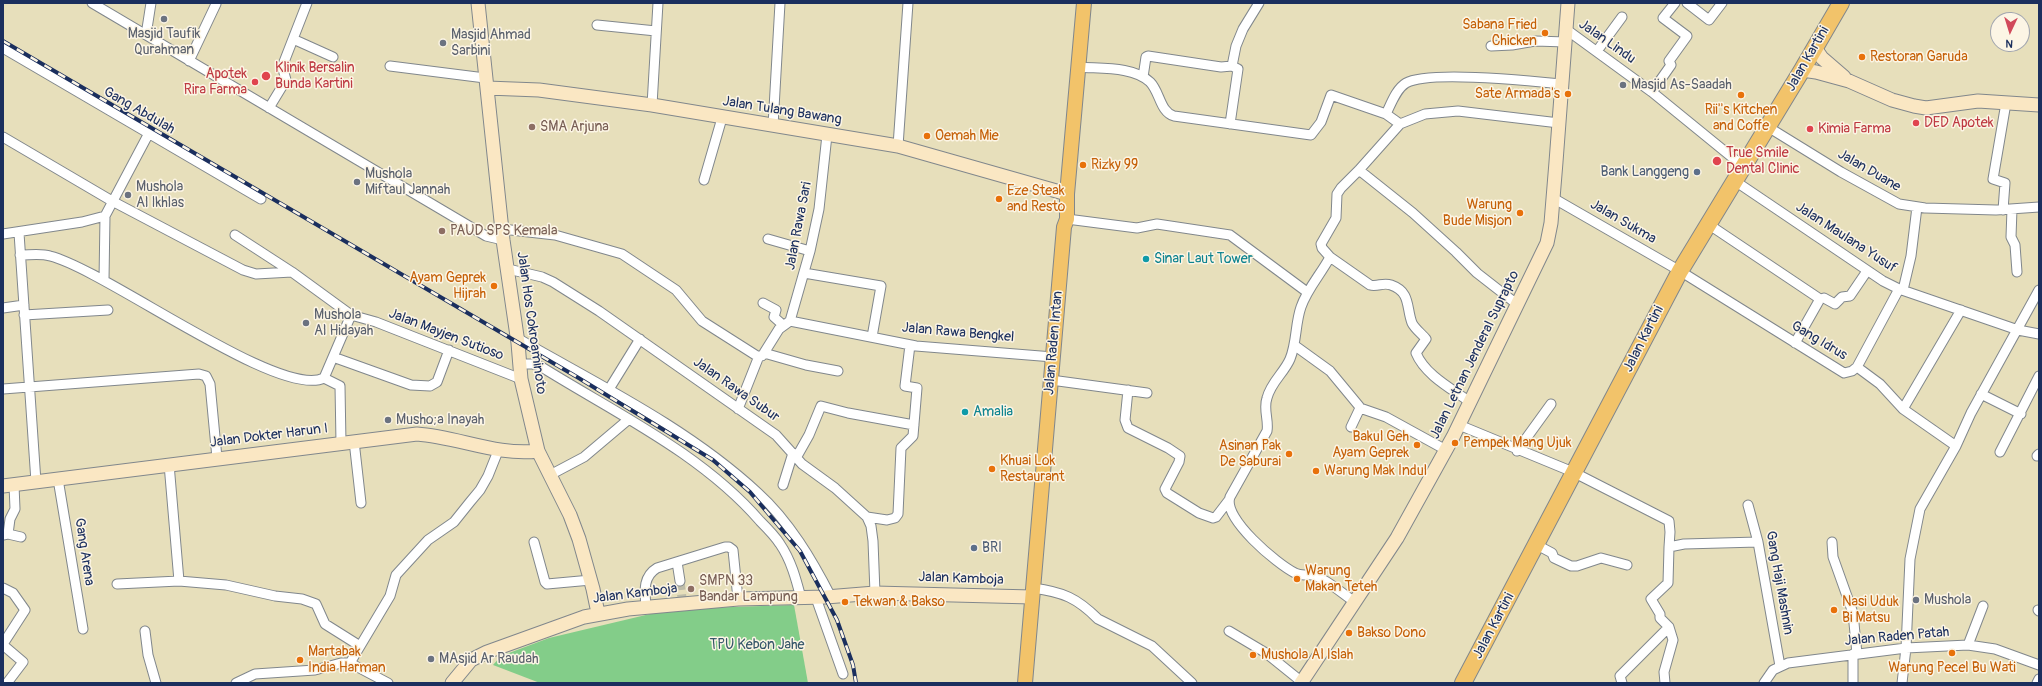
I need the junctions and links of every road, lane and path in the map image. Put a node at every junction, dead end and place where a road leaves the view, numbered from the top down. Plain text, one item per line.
1 (92, 3) edge
2 (151, 3) edge
3 (307, 3) edge
4 (478, 3) edge
5 (658, 3) edge
6 (780, 3) edge
7 (908, 3) edge
8 (1084, 3) edge
9 (1259, 3) edge
10 (1568, 3) edge
11 (1674, 3) edge
12 (1687, 3) edge
13 (1722, 3) edge
14 (1841, 3) edge
15 (216, 4) edge
16 (1622, 17) dead end
17 (597, 26) dead end
18 (656, 31) junction
19 (146, 35) junction
20 (1566, 36) junction
21 (293, 39) junction
22 (1491, 46) dead end
23 (3, 48) edge
24 (1815, 48) junction
25 (1597, 51) junction
26 (333, 57) dead end
27 (189, 61) junction
28 (390, 66) dead end
29 (1232, 66) junction
30 (1078, 67) junction
31 (1802, 70) junction
32 (1143, 77) junction
33 (1849, 81) junction
34 (486, 83) junction
35 (1562, 84) junction
36 (1652, 92) junction
37 (2006, 102) junction
38 (2039, 104) edge
39 (652, 105) junction
40 (269, 108) junction
41 (1386, 114) junction
42 (722, 118) junction
43 (1559, 123) junction
44 (1230, 124) junction
45 (1400, 124) junction
46 (773, 126) junction
47 (1768, 127) junction
48 (149, 133) junction
49 (827, 135) junction
50 (3, 137) edge
51 (898, 146) junction
52 (1744, 167) junction
53 (1359, 170) junction
54 (704, 180) dead end
55 (1735, 181) junction
56 (1067, 194) junction
57 (1553, 198) junction
58 (261, 199) dead end
59 (112, 201) junction
60 (1917, 207) junction
61 (2039, 207) edge
62 (2008, 210) junction
63 (105, 216) junction
64 (1067, 219) junction
65 (1708, 224) junction
66 (19, 232) junction
67 (3, 234) edge
68 (503, 234) junction
69 (234, 235) dead end
70 (768, 240) dead end
71 (810, 251) junction
72 (20, 255) junction
73 (1330, 257) junction
74 (508, 269) junction
75 (1680, 271) junction
76 (1867, 271) junction
77 (292, 272) junction
78 (2017, 272) dead end
79 (804, 273) junction
80 (104, 280) junction
81 (1901, 289) junction
82 (2039, 290) edge
83 (1307, 292) junction
84 (1820, 299) junction
85 (762, 303) dead end
86 (24, 305) junction
87 (1518, 305) junction
88 (3, 308) edge
89 (108, 310) dead end
90 (1961, 310) junction
91 (24, 315) junction
92 (351, 315) junction
93 (787, 323) junction
94 (2018, 330) junction
95 (2039, 334) edge
96 (872, 337) junction
97 (517, 338) junction
98 (640, 339) junction
99 (1796, 343) junction
100 (910, 345) junction
101 (1294, 345) junction
102 (449, 350) junction
103 (762, 355) junction
104 (1053, 356) junction
105 (333, 357) junction
106 (519, 364) junction
107 (1857, 367) junction
108 (838, 371) dead end
109 (2039, 376) edge
110 (324, 378) junction
111 (521, 379) junction
112 (1051, 380) junction
113 (612, 386) dead end
114 (29, 387) junction
115 (3, 389) edge
116 (1128, 390) junction
117 (1147, 393) dead end
118 (1981, 394) junction
119 (1470, 402) junction
120 (1551, 404) dead end
121 (1360, 408) junction
122 (738, 409) junction
123 (1903, 409) junction
124 (2021, 414) junction
125 (629, 419) junction
126 (914, 425) junction
127 (1458, 425) junction
128 (1351, 427) dead end
129 (347, 442) junction
130 (1956, 446) junction
131 (1446, 450) junction
132 (498, 451) junction
133 (538, 451) junction
134 (1517, 451) junction
135 (2000, 452) dead end
136 (795, 456) junction
137 (217, 458) junction
138 (169, 464) junction
139 (1573, 472) junction
140 (550, 475) junction
141 (58, 479) junction
142 (36, 482) junction
143 (9, 485) edge
144 (783, 485) dead end
145 (1229, 500) junction
146 (361, 503) dead end
147 (1748, 505) dead end
148 (867, 517) junction
149 (6, 534) edge
150 (21, 537) dead end
151 (534, 542) dead end
152 (1758, 542) junction
153 (1832, 542) dead end
154 (1537, 545) junction
155 (1669, 547) junction
156 (677, 562) junction
157 (1627, 565) dead end
158 (590, 580) junction
159 (179, 581) junction
160 (680, 582) tunnel mouth
161 (117, 584) dead end
162 (3, 588) edge
163 (1033, 592) junction
164 (875, 593) junction
165 (831, 597) junction
166 (801, 598) junction
167 (816, 598) junction
168 (738, 599) junction
169 (1355, 602) junction
170 (1983, 606) dead end
171 (646, 607) junction
172 (598, 613) junction
173 (1669, 627) junction
174 (83, 629) dead end
175 (145, 631) dead end
176 (1229, 631) dead end
177 (3, 644) edge
178 (360, 646) junction
179 (1968, 646) junction
180 (1906, 648) junction
181 (1855, 654) junction
182 (350, 663) junction
183 (2039, 665) edge
184 (1780, 666) junction
185 (843, 674) dead end
186 (2039, 679) edge
187 (7, 683) edge
188 (156, 683) edge
189 (236, 683) edge
190 (388, 683) edge
191 (452, 683) edge
192 (1025, 683) edge
193 (1192, 683) edge
194 (1302, 683) edge
195 (1463, 683) edge
196 (1622, 683) edge
197 (1665, 683) edge
198 (1764, 683) edge
199 (1853, 683) edge
200 (1902, 683) edge
201 (2037, 683) edge

1 - 19 street
2 - 19 street
3 - 21 street
4 - 34 street, Jalan Hos Cokroaminoto
5 - 18 street
6 - 46 street
7 - 51 street
8 - 30 main road, Jalan Raden Intan
9 - 29 street
10 - 20 street, Jalan Letnan Jenderal Suprapto
11 - 36 street
12 - 13 street
14 - 24 highway, Jalan Kartini
15 - 27 street
16 - 25 street
17 - 18 street
18 - 39 street
19 - 27 street
20 - 22 street
20 - 25 street, Jalan Lindu
20 - 35 street, Jalan Letnan Jenderal Suprapto
21 - 26 street
21 - 40 street
23 - 48 street, Gang Abdulah
24 - 31 highway, Jalan Kartini
24 - 33 street
25 - 36 street, Jalan Lindu
27 - 40 street
28 - 34 street
29 - 32 street
29 - 44 street
30 - 32 street
30 - 56 main road, Jalan Raden Intan
31 - 33 street
31 - 47 highway, Jalan Kartini
32 - 44 street
33 - 37 street
34 - 39 street, Jalan Tulang Bawang
34 - 68 street, Jalan Hos Cokroaminoto
35 - 41 street
35 - 43 street, Jalan Letnan Jenderal Suprapto
36 - 52 street, Jalan Lindu
37 - 38 street
37 - 62 street
39 - 42 street, Jalan Tulang Bawang
40 - 68 street
41 - 44 street
41 - 45 street
42 - 46 street, Jalan Tulang Bawang
42 - 54 street
43 - 45 street
43 - 57 street, Jalan Letnan Jenderal Suprapto
45 - 53 street
46 - 49 street, Jalan Tulang Bawang
47 - 52 highway, Jalan Kartini
47 - 60 street, Jalan Duane
48 - 58 street, Gang Abdulah
48 - 59 street
49 - 51 street, Jalan Tulang Bawang
49 - 71 street, Jalan Rawa Sari
50 - 59 street
51 - 56 street, Jalan Tulang Bawang
52 - 55 highway, Jalan Kartini
53 - 73 street
53 - 87 street
55 - 65 highway, Jalan Kartini
55 - 76 street, Jalan Maulana Yusuf
56 - 64 main road, Jalan Raden Intan
57 - 75 street, Jalan Sukma
57 - 87 street, Jalan Letnan Jenderal Suprapto
59 - 63 street
59 - 77 street
60 - 62 street, Jalan Duane
60 - 81 street
61 - 62 street, Jalan Duane
62 - 78 street
63 - 66 street
63 - 80 street
64 - 83 street
64 - 104 main road, Jalan Raden Intan
65 - 75 highway, Jalan Kartini
65 - 84 street
66 - 67 street
66 - 72 street
68 - 74 street, Jalan Hos Cokroaminoto
68 - 103 street
69 - 77 street, Jalan Mayjen Sutioso
70 - 71 street
71 - 79 street, Jalan Rawa Sari
72 - 80 street
72 - 86 street
73 - 83 street
73 - 119 street
74 - 97 street, Jalan Hos Cokroaminoto
74 - 98 street, Jalan Rawa Subur
75 - 99 street, Gang Idrus
75 - 139 highway, Jalan Kartini
76 - 81 street, Jalan Maulana Yusuf
76 - 84 street
77 - 92 street, Jalan Mayjen Sutioso
79 - 93 street, Jalan Rawa Sari
79 - 96 street
80 - 110 street
81 - 90 street, Jalan Maulana Yusuf
81 - 107 street
82 - 94 street
83 - 101 street
84 - 99 street
85 - 93 street
86 - 88 street
86 - 91 street
87 - 119 street, Jalan Letnan Jenderal Suprapto
89 - 91 street
90 - 94 street, Jalan Maulana Yusuf
90 - 123 street
91 - 114 street
92 - 102 street, Jalan Mayjen Sutioso
92 - 105 street
93 - 96 street, Jalan Rawa Bengkel
93 - 103 street
94 - 95 street, Jalan Maulana Yusuf
94 - 118 street
96 - 100 street, Jalan Rawa Bengkel
97 - 106 street, Jalan Hos Cokroaminoto
97 - 165 street
98 - 113 street
98 - 122 street, Jalan Rawa Subur
99 - 107 street, Gang Idrus
100 - 104 street, Jalan Rawa Bengkel
100 - 126 street
101 - 121 street
101 - 145 street
102 - 105 street
102 - 111 street, Jalan Mayjen Sutioso
103 - 108 street
103 - 122 street
104 - 112 main road, Jalan Raden Intan
105 - 110 street
106 - 111 street, Jalan Hos Cokroaminoto
106 - 125 street
107 - 123 street, Gang Idrus
109 - 124 street
110 - 129 street
111 - 133 street, Jalan Hos Cokroaminoto
112 - 116 street
112 - 163 main road, Jalan Raden Intan
114 - 115 street
114 - 137 street
114 - 142 street
116 - 117 street
116 - 145 street
118 - 124 street
118 - 130 street
119 - 127 street, Jalan Letnan Jenderal Suprapto
120 - 134 street
121 - 128 street
121 - 131 street
122 - 136 street, Jalan Rawa Subur
123 - 130 street, Gang Idrus
124 - 135 street
125 - 140 street
125 - 166 street
126 - 136 street
126 - 148 street
127 - 131 street, Jalan Letnan Jenderal Suprapto
127 - 134 street
129 - 132 street, Jalan Dokter Harun I
129 - 137 street, Jalan Dokter Harun I
129 - 146 street
130 - 180 street
131 - 169 street, Jalan Letnan Jenderal Suprapto
132 - 133 street, Jalan Dokter Harun I
132 - 178 street
133 - 140 street, Jalan Hos Cokroaminoto
134 - 139 street
136 - 144 street
136 - 148 street, Jalan Rawa Subur
137 - 138 street, Jalan Dokter Harun I
138 - 141 street, Jalan Dokter Harun I
138 - 159 street
139 - 154 highway, Jalan Kartini
139 - 155 street
140 - 158 street, Jalan Hos Cokroaminoto
141 - 142 street, Jalan Dokter Harun I
141 - 174 street, Gang Arena
142 - 143 street, Jalan Dokter Harun I
143 - 149 street
145 - 169 street
147 - 152 street, Gang Haji Mashnin
148 - 164 street
149 - 150 street
151 - 158 street
152 - 155 street
152 - 184 street, Gang Haji Mashnin
153 - 181 street
154 - 157 street
154 - 195 highway, Jalan Kartini
155 - 173 street
156 - 160 street
156 - 168 street
156 - 171 street
158 - 172 street, Jalan Hos Cokroaminoto
159 - 161 street
159 - 178 street
162 - 177 street
163 - 164 street, Jalan Kamboja
163 - 192 main road, Jalan Raden Intan
163 - 193 street
164 - 165 street, Jalan Kamboja
165 - 167 street, Jalan Kamboja
166 - 167 street, Jalan Kamboja
166 - 168 street, Jalan Kamboja
167 - 185 street
168 - 171 street, Jalan Kamboja
169 - 194 street, Jalan Letnan Jenderal Suprapto
170 - 179 street
171 - 172 street, Jalan Kamboja
172 - 191 street, Jalan Kamboja
173 - 196 street
173 - 197 street
175 - 188 street
176 - 194 street
177 - 187 street
178 - 182 street
179 - 180 street, Jalan Raden Patah
179 - 183 street, Jalan Raden Patah
180 - 181 street, Jalan Raden Patah
180 - 200 street
181 - 184 street, Jalan Raden Patah
181 - 199 street
182 - 189 street
182 - 190 street
184 - 198 street, Jalan Raden Patah
186 - 201 street

